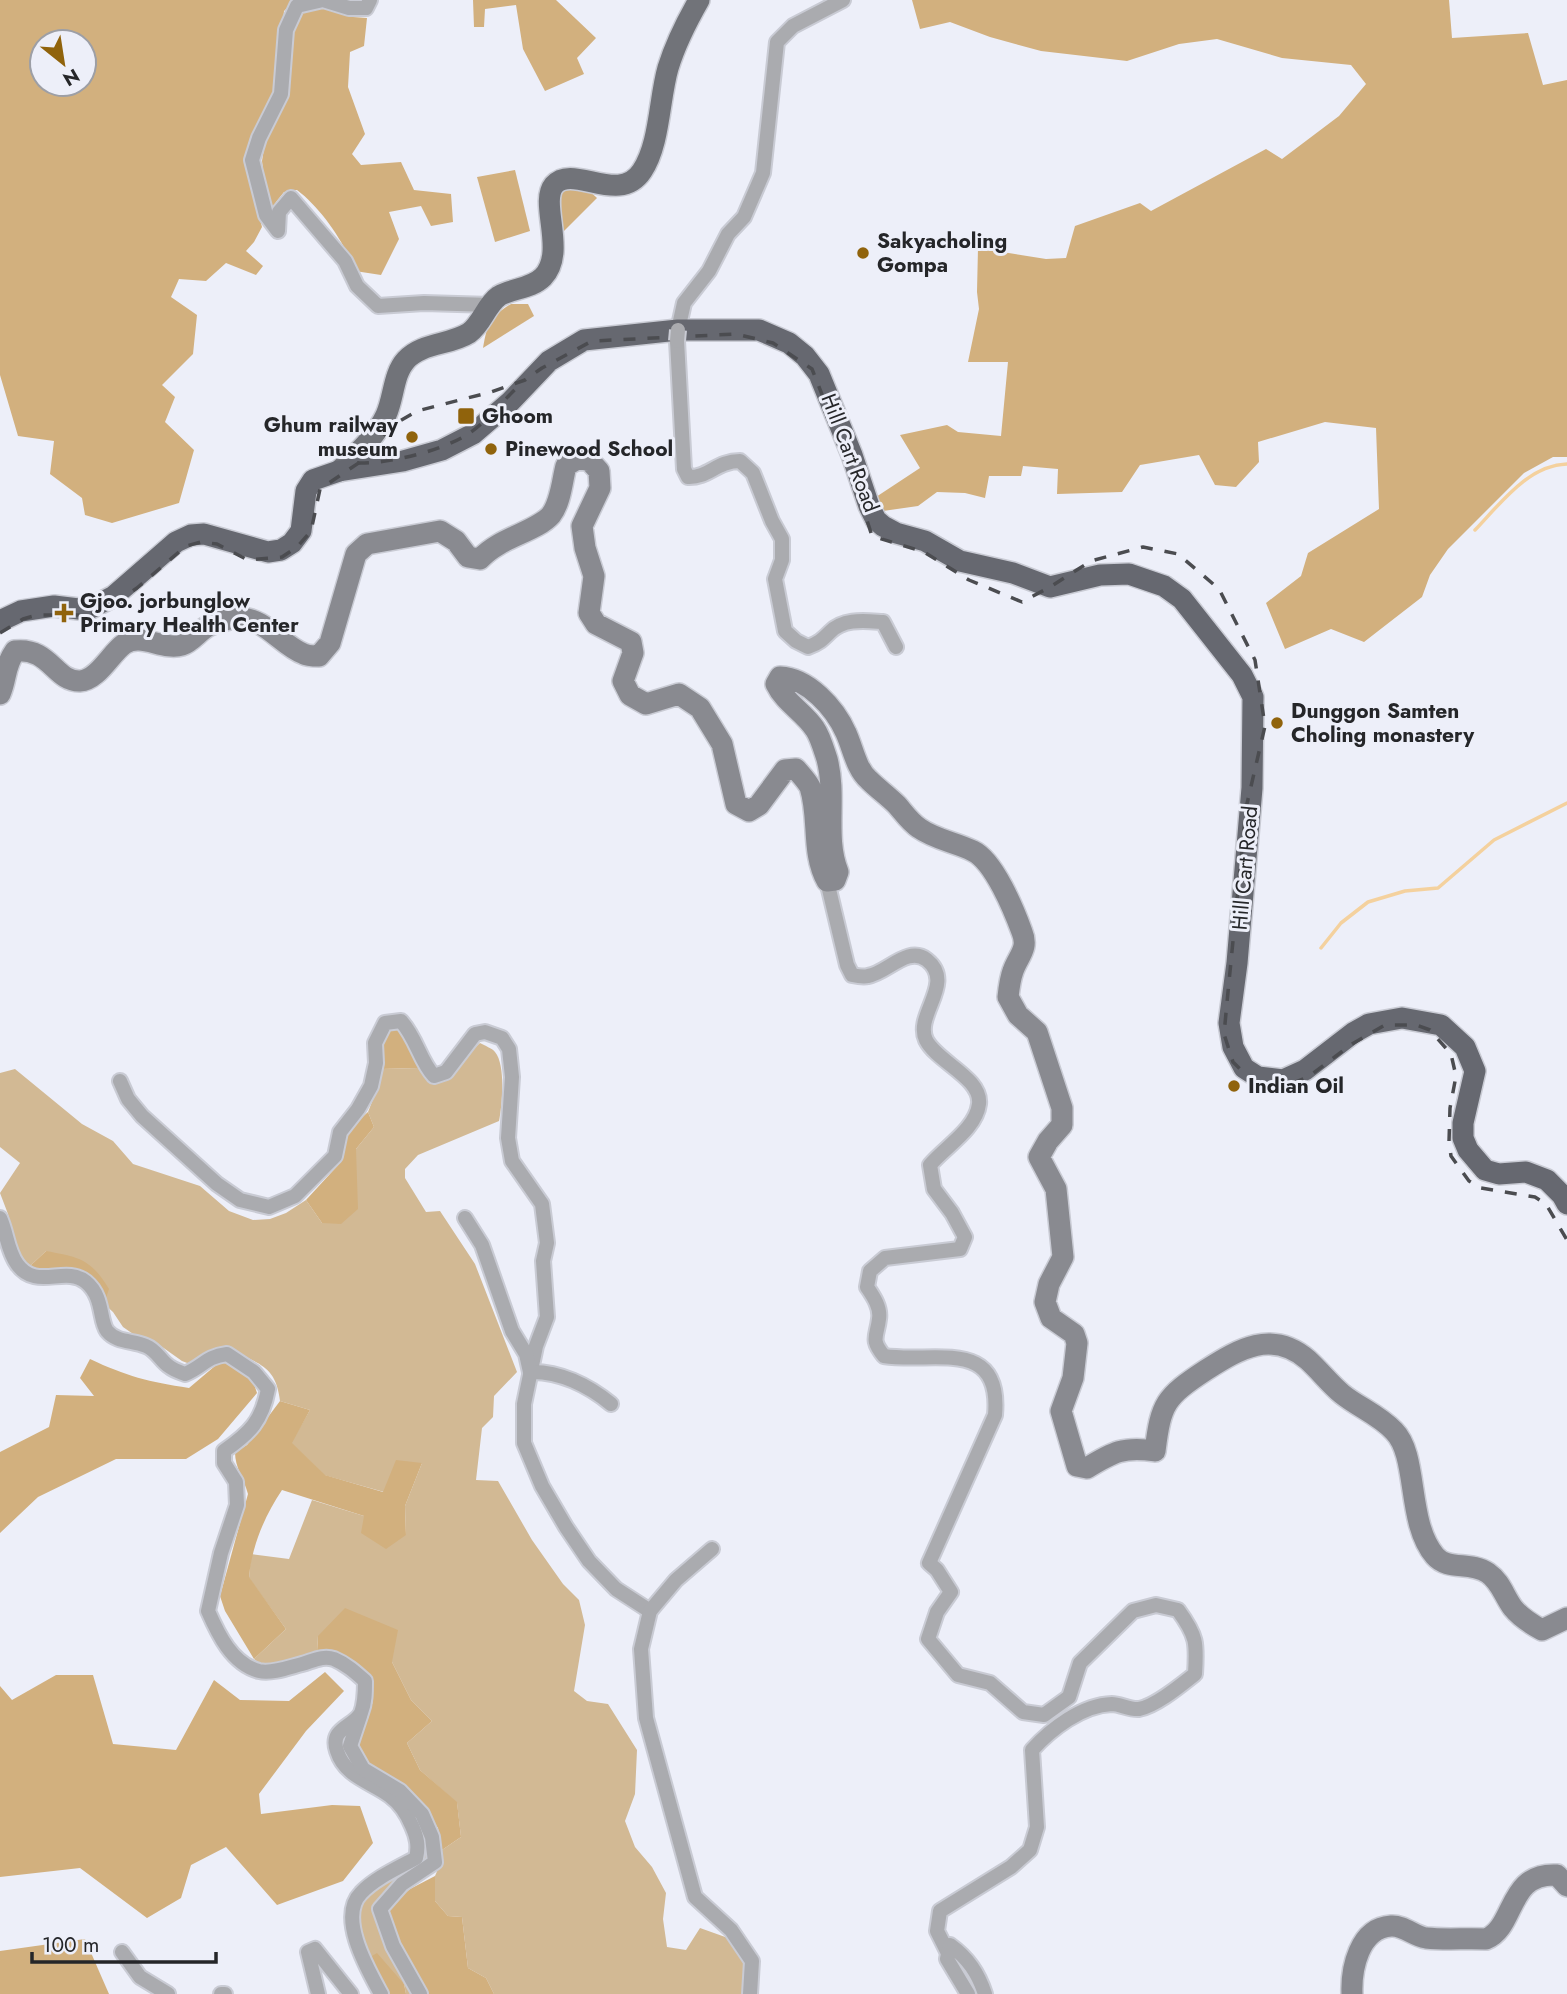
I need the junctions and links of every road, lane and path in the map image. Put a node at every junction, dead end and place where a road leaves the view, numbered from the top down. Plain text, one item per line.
1 (370, 0) edge
2 (699, 0) edge
3 (843, 0) edge
4 (491, 305) junction
5 (677, 335) junction
6 (339, 471) junction
7 (0, 621) edge
8 (896, 647) dead end
9 (0, 694) edge
10 (827, 881) junction
11 (120, 1081) dead end
12 (1567, 1205) edge
13 (465, 1217) dead end
14 (0, 1219) edge
15 (530, 1372) junction
16 (611, 1404) dead end
17 (712, 1549) dead end
18 (650, 1611) junction
19 (1567, 1618) edge
20 (360, 1716) junction
21 (1567, 1886) edge
22 (122, 1952) dead end
23 (948, 1953) junction
24 (168, 1994) edge
25 (318, 1994) edge
26 (351, 1994) edge
27 (381, 1994) edge
28 (420, 1994) edge
29 (750, 1994) edge
30 (968, 1994) edge
31 (985, 1994) edge
32 (1352, 1994) edge

1 - 4 street
2 - 4 main road
3 - 5 street
4 - 6 main road
5 - 6 highway, Hill Cart Road
5 - 8 street
5 - 12 highway, Hill Cart Road
6 - 7 highway, Hill Cart Road
9 - 10 main road
10 - 19 main road
10 - 23 street
11 - 15 street
13 - 15 street
14 - 20 street
15 - 16 street
15 - 18 street
17 - 18 street
18 - 29 street
20 - 27 street
20 - 28 street
21 - 32 main road
22 - 24 street
23 - 30 street
23 - 31 street
25 - 26 street

